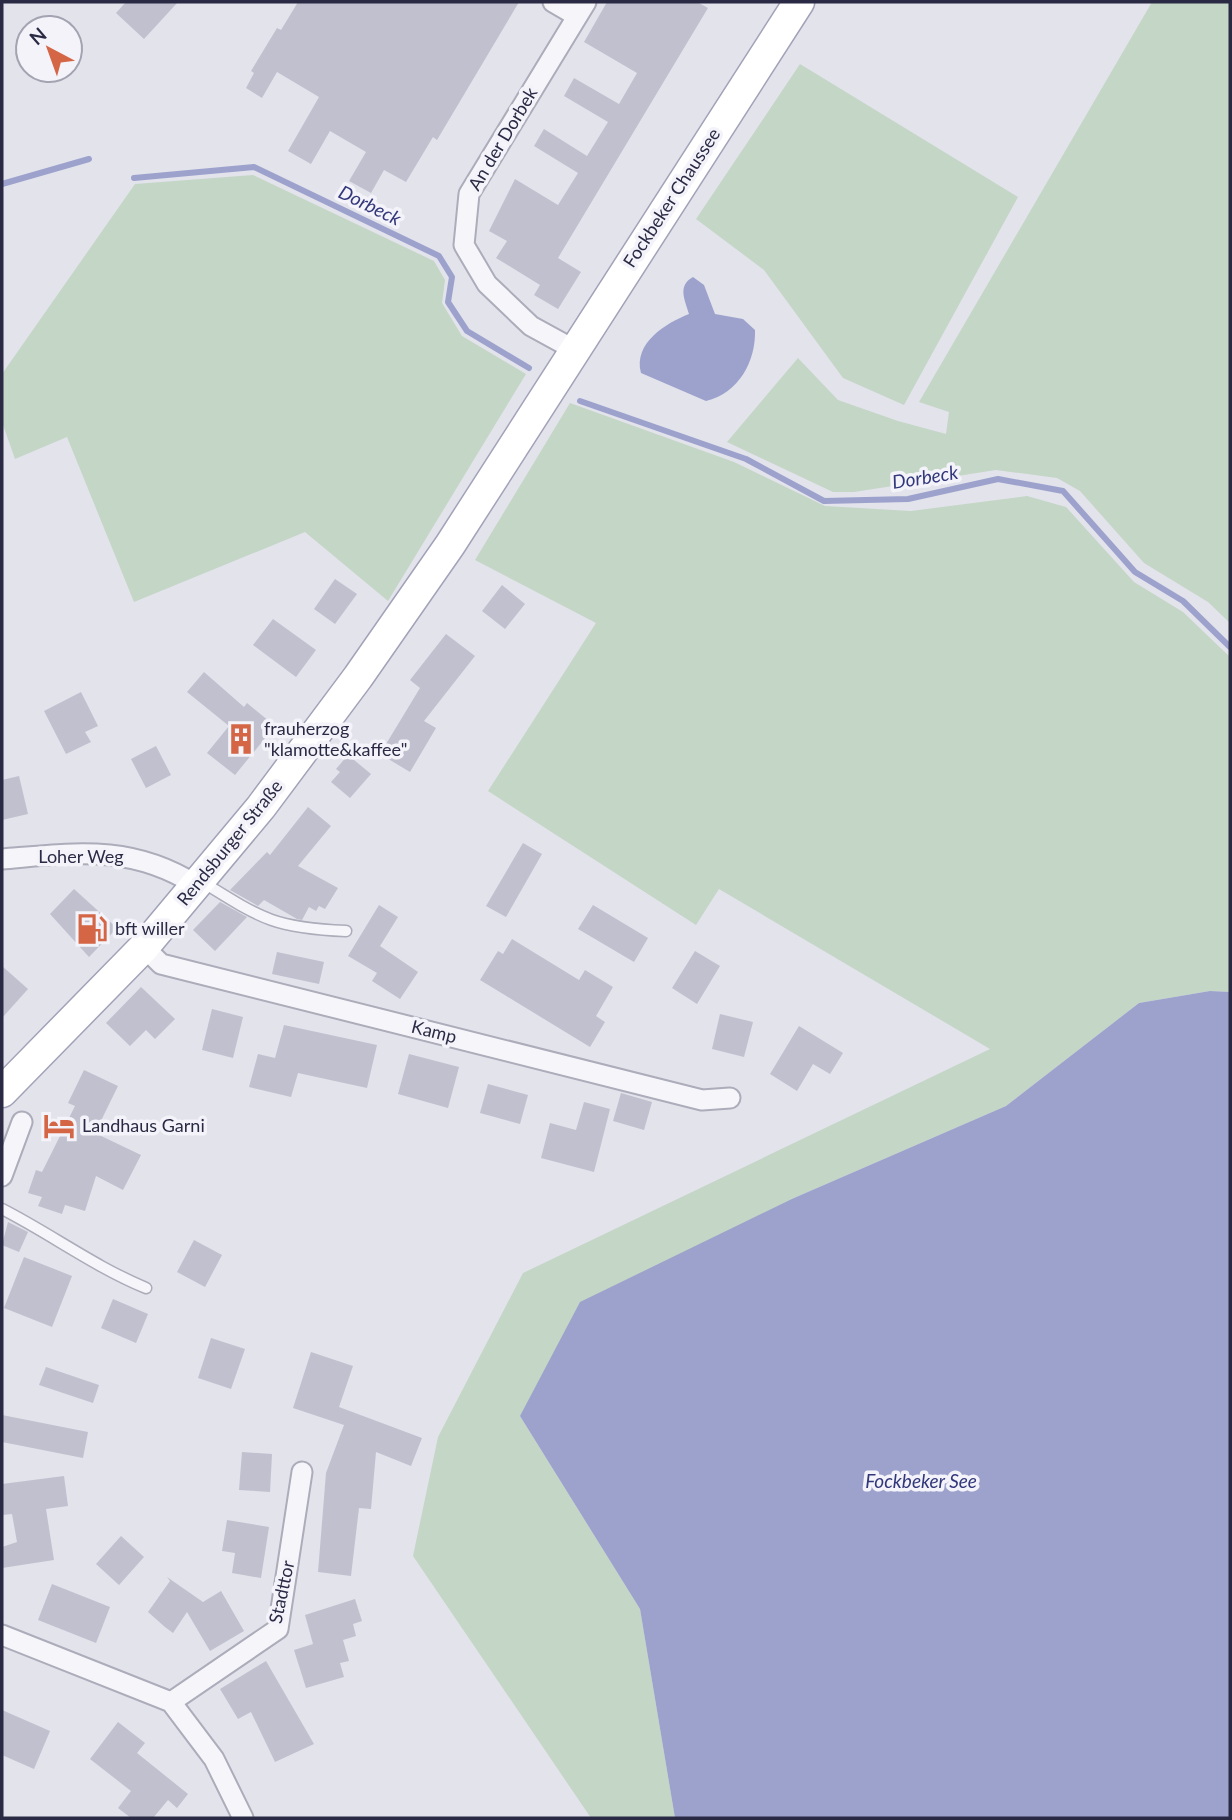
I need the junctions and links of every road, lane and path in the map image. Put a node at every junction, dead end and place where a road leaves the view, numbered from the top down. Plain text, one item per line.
1 (553, 2) edge
2 (799, 2) edge
3 (581, 9) edge
4 (573, 349) junction
5 (545, 395) joint
6 (2, 859) edge
7 (198, 883) junction
8 (346, 932) dead end
9 (144, 947) junction
10 (4, 1085) edge
11 (730, 1098) dead end
12 (22, 1122) dead end
13 (2, 1176) edge
14 (2, 1209) edge
15 (146, 1288) dead end
16 (303, 1472) dead end
17 (2, 1635) edge
18 (171, 1702) junction
19 (243, 1818) edge

1 - 3 street, An der Dorbek
2 - 4 main road, Fockbeker Chaussee
3 - 4 street, An der Dorbek
4 - 5 main road, Fockbeker Chaussee
5 - 7 main road, Rendsburger Straße
6 - 7 street, Loher Weg
7 - 8 lane
7 - 9 main road, Rendsburger Straße
9 - 10 main road, Rendsburger Straße
9 - 11 street, Kamp
12 - 13 street
14 - 15 lane
16 - 18 street, Stadttor
17 - 18 street
18 - 19 street

